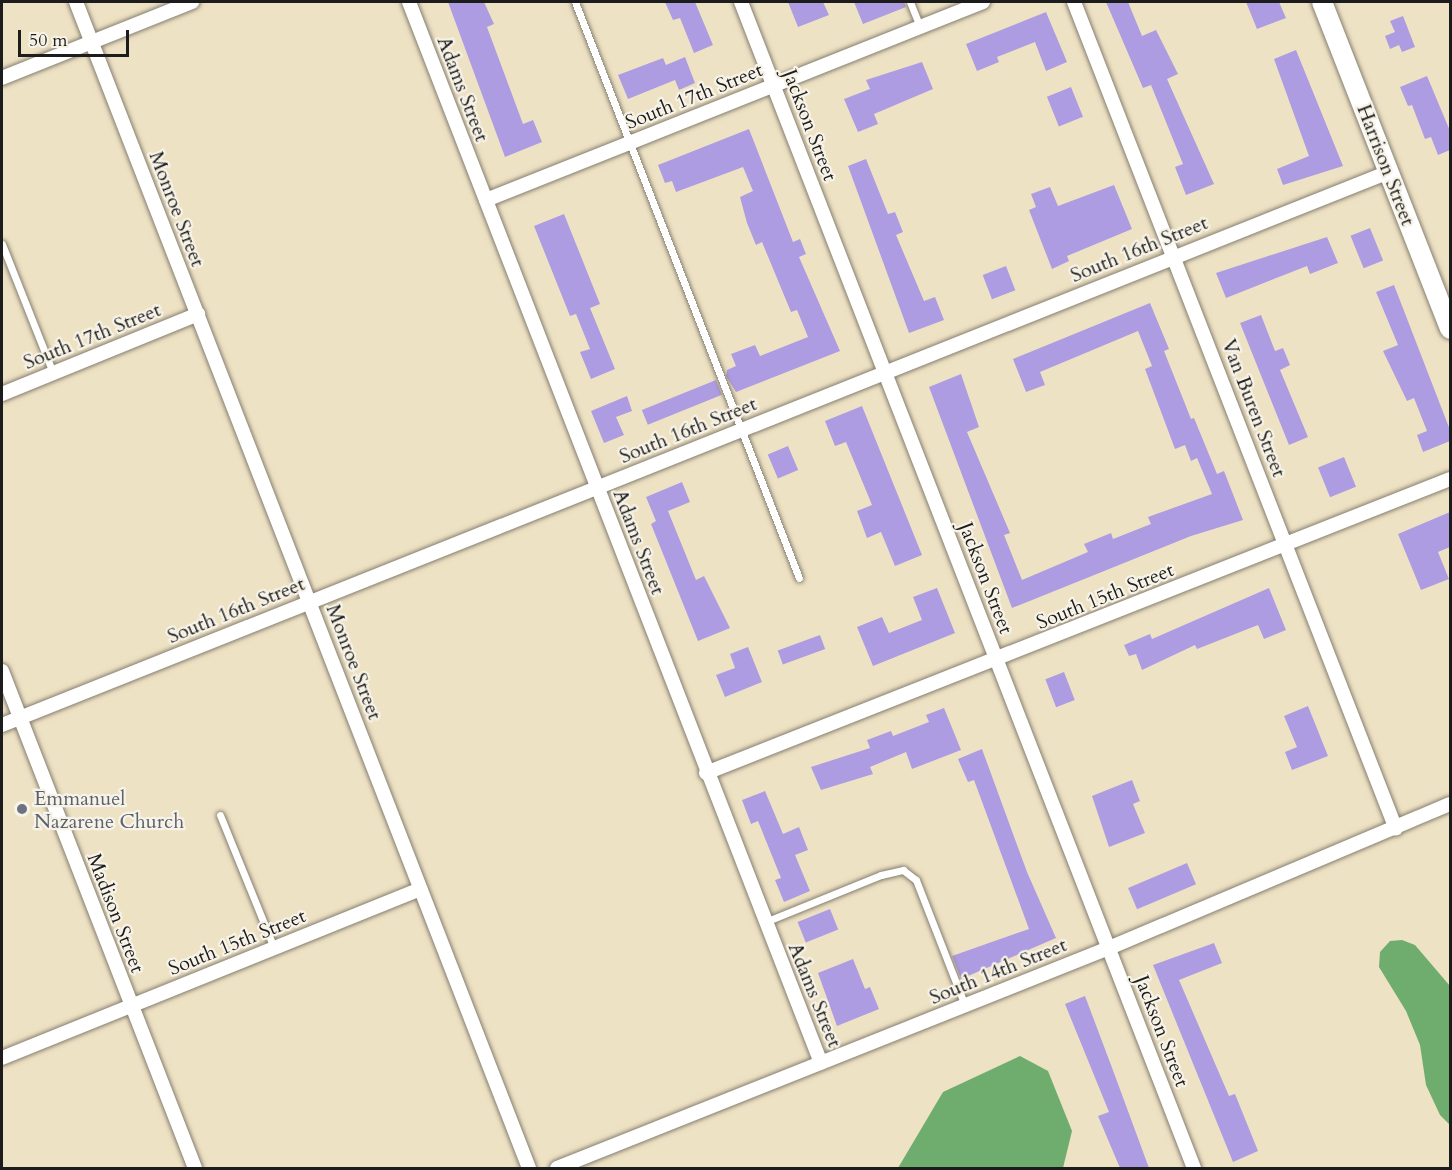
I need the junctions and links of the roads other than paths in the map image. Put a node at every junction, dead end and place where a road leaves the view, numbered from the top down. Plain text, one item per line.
1 (76, 2) edge
2 (192, 2) edge
3 (408, 2) edge
4 (575, 2) edge
5 (741, 2) edge
6 (910, 2) edge
7 (983, 2) edge
8 (1074, 2) edge
9 (1322, 2) edge
10 (920, 27) junction
11 (92, 42) junction
12 (2, 78) edge
13 (773, 85) junction
14 (628, 143) junction
15 (1389, 172) junction
16 (486, 200) junction
17 (2, 244) edge
18 (1174, 256) junction
19 (198, 314) junction
20 (1450, 329) edge
21 (885, 372) junction
22 (53, 373) junction
23 (2, 394) edge
24 (743, 429) junction
25 (1450, 479) edge
26 (597, 488) junction
27 (1285, 544) junction
28 (799, 578) dead end
29 (310, 602) junction
30 (998, 660) junction
31 (2, 671) edge
32 (20, 718) junction
33 (2, 725) edge
34 (706, 773) junction
35 (1450, 804) edge
36 (220, 815) dead end
37 (1396, 829) junction
38 (420, 889) junction
39 (765, 921) junction
40 (274, 948) junction
41 (1109, 948) junction
42 (131, 1006) junction
43 (965, 1006) junction
44 (2, 1058) edge
45 (821, 1063) junction
46 (195, 1168) edge
47 (529, 1168) edge
48 (557, 1168) edge
49 (1194, 1168) edge

1 - 11 street, Monroe Street
2 - 11 street
3 - 16 street, Adams Street
4 - 14 lane
5 - 13 street, Jackson Street
6 - 10 lane
7 - 10 street, South 17th Street
8 - 18 street, Van Buren Street
9 - 15 street, Harrison Street
10 - 13 street, South 17th Street
11 - 12 street
11 - 19 street, Monroe Street
13 - 14 street, South 17th Street
13 - 21 street, Jackson Street
14 - 16 street, South 17th Street
14 - 24 lane
15 - 18 street, South 16th Street
15 - 20 street, Harrison Street
16 - 26 street, Adams Street
17 - 22 lane
18 - 21 street, South 16th Street
18 - 27 street, Van Buren Street
19 - 22 street, South 17th Street
19 - 29 street, Monroe Street
21 - 24 street, South 16th Street
21 - 30 street, Jackson Street
22 - 23 street, South 17th Street
24 - 26 street, South 16th Street
24 - 28 lane
25 - 27 street, South 15th Street
26 - 29 street, South 16th Street
26 - 34 street, Adams Street
27 - 30 street, South 15th Street
27 - 37 street, Van Buren Street
29 - 32 street, South 16th Street
29 - 38 street, Monroe Street
30 - 34 street, South 15th Street
30 - 41 street, Jackson Street
31 - 32 street, Madison Street
32 - 33 street, South 16th Street
32 - 42 street, Madison Street
34 - 39 street, Adams Street
35 - 37 street, South 14th Street
36 - 40 lane
37 - 41 street, South 14th Street
38 - 40 street, South 15th Street
38 - 47 street, Monroe Street
39 - 43 lane
39 - 45 street, Adams Street
40 - 42 street, South 15th Street
41 - 43 street, South 14th Street
41 - 49 street, Jackson Street
42 - 44 street, South 15th Street
42 - 46 street, Madison Street
43 - 45 street, South 14th Street
45 - 48 street, South 14th Street

